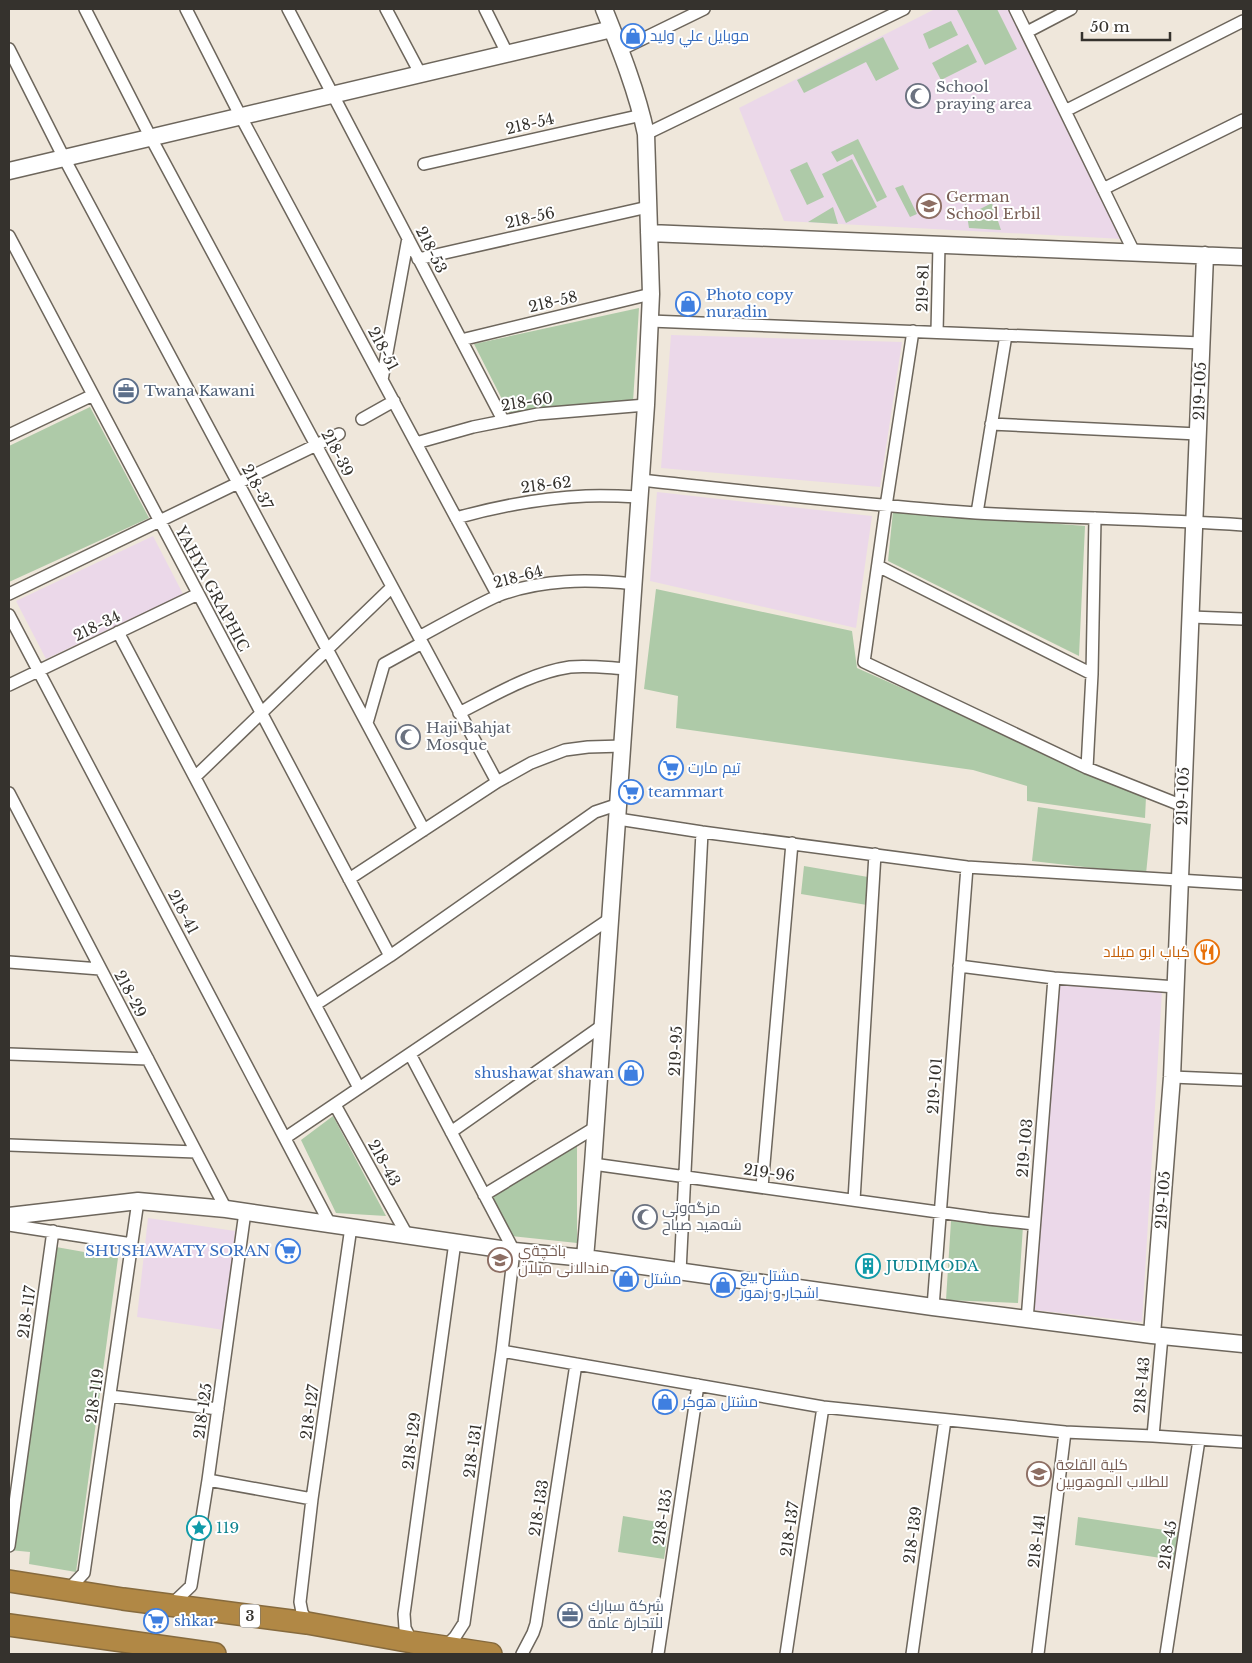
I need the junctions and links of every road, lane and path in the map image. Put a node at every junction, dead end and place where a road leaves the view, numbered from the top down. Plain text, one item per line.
1 (85, 9) edge
2 (186, 9) edge
3 (288, 9) edge
4 (386, 9) edge
5 (484, 9) edge
6 (604, 9) edge
7 (704, 9) edge
8 (904, 9) edge
9 (1016, 9) edge
10 (1072, 9) edge
11 (1243, 21) edge
12 (612, 30) junction
13 (1027, 32) junction
14 (9, 49) edge
15 (620, 50) junction
16 (508, 55) junction
17 (421, 75) junction
18 (333, 95) junction
19 (1066, 111) junction
20 (642, 115) junction
21 (241, 116) junction
22 (1243, 120) edge
23 (646, 134) junction
24 (151, 138) junction
25 (64, 158) junction
26 (424, 164) dead end
27 (9, 171) edge
28 (1103, 189) junction
29 (648, 207) junction
30 (649, 233) junction
31 (9, 236) edge
32 (408, 238) junction
33 (939, 245) junction
34 (1134, 252) junction
35 (1205, 255) junction
36 (1243, 257) edge
37 (418, 258) junction
38 (651, 294) junction
39 (650, 321) junction
40 (913, 331) junction
41 (937, 332) junction
42 (1006, 335) junction
43 (461, 340) junction
44 (1202, 343) junction
45 (382, 380) junction
46 (93, 395) junction
47 (394, 401) junction
48 (646, 405) junction
49 (362, 418) dead end
50 (503, 420) junction
51 (9, 421) edge
52 (991, 424) junction
53 (12, 434) edge
54 (338, 434) dead end
55 (1198, 434) junction
56 (416, 443) junction
57 (316, 446) junction
58 (641, 480) junction
59 (238, 483) junction
60 (640, 497) junction
61 (886, 506) junction
62 (977, 513) junction
63 (456, 518) junction
64 (1096, 518) junction
65 (160, 521) junction
66 (1194, 522) junction
67 (1243, 525) edge
68 (878, 566) junction
69 (634, 584) junction
70 (392, 587) junction
71 (9, 594) edge
72 (198, 594) junction
73 (498, 596) junction
74 (9, 615) edge
75 (1191, 617) junction
76 (1243, 619) edge
77 (118, 632) junction
78 (421, 640) junction
79 (328, 650) junction
80 (628, 669) junction
81 (38, 671) junction
82 (1092, 674) junction
83 (9, 685) edge
84 (459, 712) junction
85 (261, 713) junction
86 (367, 723) junction
87 (623, 746) junction
88 (1087, 768) junction
89 (195, 777) junction
90 (497, 782) junction
91 (9, 792) edge
92 (1183, 806) junction
93 (618, 811) junction
94 (424, 830) junction
95 (702, 832) junction
96 (792, 843) junction
97 (875, 854) junction
98 (966, 866) junction
99 (349, 879) junction
100 (1180, 880) junction
101 (1243, 884) edge
102 (611, 918) junction
103 (390, 956) junction
104 (9, 962) edge
105 (959, 966) junction
106 (100, 969) junction
107 (1054, 978) junction
108 (1176, 988) junction
109 (315, 1005) junction
110 (603, 1025) junction
111 (9, 1054) edge
112 (410, 1054) junction
113 (148, 1059) junction
114 (1172, 1076) junction
115 (1243, 1080) edge
116 (359, 1088) junction
117 (334, 1105) junction
118 (596, 1126) junction
119 (451, 1132) junction
120 (285, 1138) junction
121 (9, 1145) edge
122 (196, 1152) junction
123 (593, 1164) junction
124 (685, 1177) junction
125 (762, 1188) junction
126 (484, 1195) junction
127 (854, 1200) junction
128 (138, 1201) junction
129 (226, 1209) junction
130 (245, 1212) junction
131 (940, 1212) junction
132 (9, 1216) edge
133 (9, 1224) edge
134 (330, 1224) junction
135 (1034, 1224) junction
136 (351, 1227) junction
137 (53, 1231) junction
138 (407, 1235) junction
139 (455, 1242) junction
140 (132, 1244) junction
141 (514, 1251) junction
142 (585, 1258) junction
143 (680, 1272) junction
144 (933, 1307) junction
145 (1027, 1320) junction
146 (1157, 1336) junction
147 (1243, 1344) edge
148 (502, 1351) junction
149 (576, 1364) junction
150 (698, 1385) junction
151 (110, 1396) junction
152 (823, 1407) junction
153 (218, 1409) junction
154 (945, 1420) junction
155 (1065, 1432) junction
156 (1153, 1436) junction
157 (1199, 1440) junction
158 (1243, 1442) edge
159 (9, 1458) edge
160 (21, 1460) junction
161 (208, 1480) junction
162 (312, 1499) junction
163 (9, 1546) edge
164 (12, 1577) edge
165 (69, 1589) junction
166 (170, 1606) junction
167 (307, 1622) junction
168 (9, 1625) edge
169 (412, 1642) junction
170 (124, 1648) edge
171 (444, 1648) junction
172 (181, 1652) edge
173 (214, 1654) edge
174 (491, 1654) edge
175 (522, 1654) edge
176 (657, 1654) edge
177 (786, 1654) edge
178 (912, 1654) edge
179 (1038, 1654) edge
180 (1166, 1654) edge

1 - 24 street, 218-39
2 - 21 street, 218-51
3 - 18 street, 218-53
4 - 17 street
5 - 16 street
6 - 12 street
7 - 15 street
8 - 23 street
9 - 13 street
10 - 13 street
11 - 19 street
12 - 15 street
12 - 16 street
13 - 19 street
14 - 25 street, 218-37
15 - 20 street
16 - 17 street
17 - 18 street
18 - 21 street
18 - 32 street, 218-53
19 - 28 street
20 - 23 street
20 - 26 street, 218-54
21 - 24 street
21 - 45 street, 218-51
22 - 28 street
23 - 29 street
24 - 25 street
24 - 57 street, 218-39
25 - 27 street
25 - 59 street, 218-37
28 - 34 street
29 - 30 street
29 - 37 street, 218-56
30 - 33 street
30 - 38 street
31 - 46 street, YAHYA GRAPHIC
32 - 37 street, 218-53
32 - 45 street
33 - 34 street
33 - 41 street, 219-81
34 - 35 street
35 - 36 street
35 - 44 street, 219-105
37 - 43 street, 218-53
38 - 39 street
38 - 43 street, 218-58
39 - 40 street
39 - 48 street
40 - 41 street
40 - 61 street
41 - 42 street
42 - 44 street
42 - 52 street
43 - 50 street, 218-53
44 - 55 street, 219-105
45 - 47 street, 218-51
46 - 53 street
46 - 65 street, YAHYA GRAPHIC
47 - 49 street
47 - 56 street, 218-51
48 - 50 street, 218-60
48 - 58 street
50 - 56 street, 218-60
51 - 53 street
52 - 55 street
52 - 62 street
54 - 57 street
55 - 66 street, 219-105
56 - 63 street, 218-51
57 - 59 street
57 - 70 street, 218-39
58 - 60 street
58 - 61 street
59 - 65 street
59 - 79 street, 218-37
60 - 63 street, 218-62
60 - 69 street
61 - 62 street
61 - 68 street
62 - 64 street
63 - 73 street, 218-51
64 - 66 street
64 - 82 street
65 - 71 street
65 - 72 street, YAHYA GRAPHIC
66 - 67 street
66 - 75 street, 219-105
68 - 82 street
68 - 88 street
69 - 73 street, 218-64
69 - 80 street
70 - 78 street, 218-39
70 - 79 street
72 - 77 street, 218-34
72 - 85 street, YAHYA GRAPHIC
73 - 78 street, 218-64
74 - 81 street, 218-41
75 - 76 street
75 - 92 street, 219-105
77 - 81 street, 218-34
77 - 89 street
78 - 84 street, 218-39
78 - 86 street, 218-64
79 - 85 street
79 - 86 street, 218-37
80 - 84 street
80 - 87 street
81 - 83 street, 218-34
81 - 120 street, 218-41
82 - 88 street
84 - 90 street, 218-39
85 - 89 street
85 - 99 street, YAHYA GRAPHIC
86 - 94 street, 218-37
87 - 90 street
87 - 93 street
88 - 92 street
89 - 109 street
90 - 94 street
91 - 106 street, 218-29
92 - 100 street, 219-105
93 - 95 street
93 - 102 street
93 - 103 street
94 - 99 street
95 - 96 street
95 - 124 street, 219-95
96 - 97 street
96 - 125 street
97 - 98 street
97 - 127 street
98 - 100 street
98 - 105 street, 219-101
99 - 103 street, YAHYA GRAPHIC
100 - 101 street
100 - 108 street, 219-105
102 - 110 street
102 - 112 street
103 - 109 street
104 - 106 street
105 - 107 street
105 - 131 street, 219-101
106 - 113 street, 218-29
107 - 108 street
107 - 135 street, 219-103
108 - 114 street, 219-105
109 - 116 street
110 - 118 street
110 - 119 street
111 - 113 street
112 - 116 street
112 - 119 street
113 - 122 street, 218-29
114 - 115 street
114 - 146 street, 219-105
116 - 117 street
117 - 120 street
117 - 138 street, 218-43
118 - 123 street
118 - 126 street
119 - 126 street
120 - 134 street, 218-41
121 - 122 street
122 - 129 street, 218-29
123 - 124 street, 219-96
123 - 142 street
124 - 125 street, 219-96
124 - 143 street, 219-95
125 - 127 street, 219-96
126 - 141 street
127 - 131 street, 219-96
128 - 129 street
128 - 132 street
128 - 140 street, 218-119
129 - 130 street
130 - 134 street
130 - 153 street, 218-125
131 - 135 street, 219-96
131 - 144 street, 219-101
133 - 137 street
134 - 136 street
135 - 145 street, 219-103
136 - 138 street
136 - 162 street, 218-127
137 - 140 street
137 - 160 street, 218-117
138 - 139 street
139 - 141 street
139 - 169 street, 218-129
140 - 151 street, 218-119
141 - 142 street
141 - 148 street, 218-131
142 - 143 street
143 - 144 street
144 - 145 street
145 - 146 street
146 - 147 street
146 - 156 street, 218-143
148 - 149 street
148 - 171 street, 218-131
149 - 150 street
149 - 175 street, 218-133
150 - 152 street
150 - 176 street, 218-135
151 - 153 street
151 - 165 street, 218-119
152 - 154 street
152 - 177 street, 218-137
153 - 161 street, 218-125
154 - 155 street
154 - 178 street, 218-139
155 - 156 street
155 - 179 street, 218-141
156 - 157 street
157 - 158 street
157 - 180 street, 218-45
159 - 160 street
160 - 163 street, 218-117
161 - 162 street
161 - 166 street, 218-125
162 - 167 street, 218-127
164 - 165 highway, 3
165 - 166 highway, 3
166 - 167 highway, 3
167 - 169 highway, 3
168 - 170 highway
169 - 171 highway, 3
170 - 172 highway
171 - 174 highway, 3
172 - 173 highway

